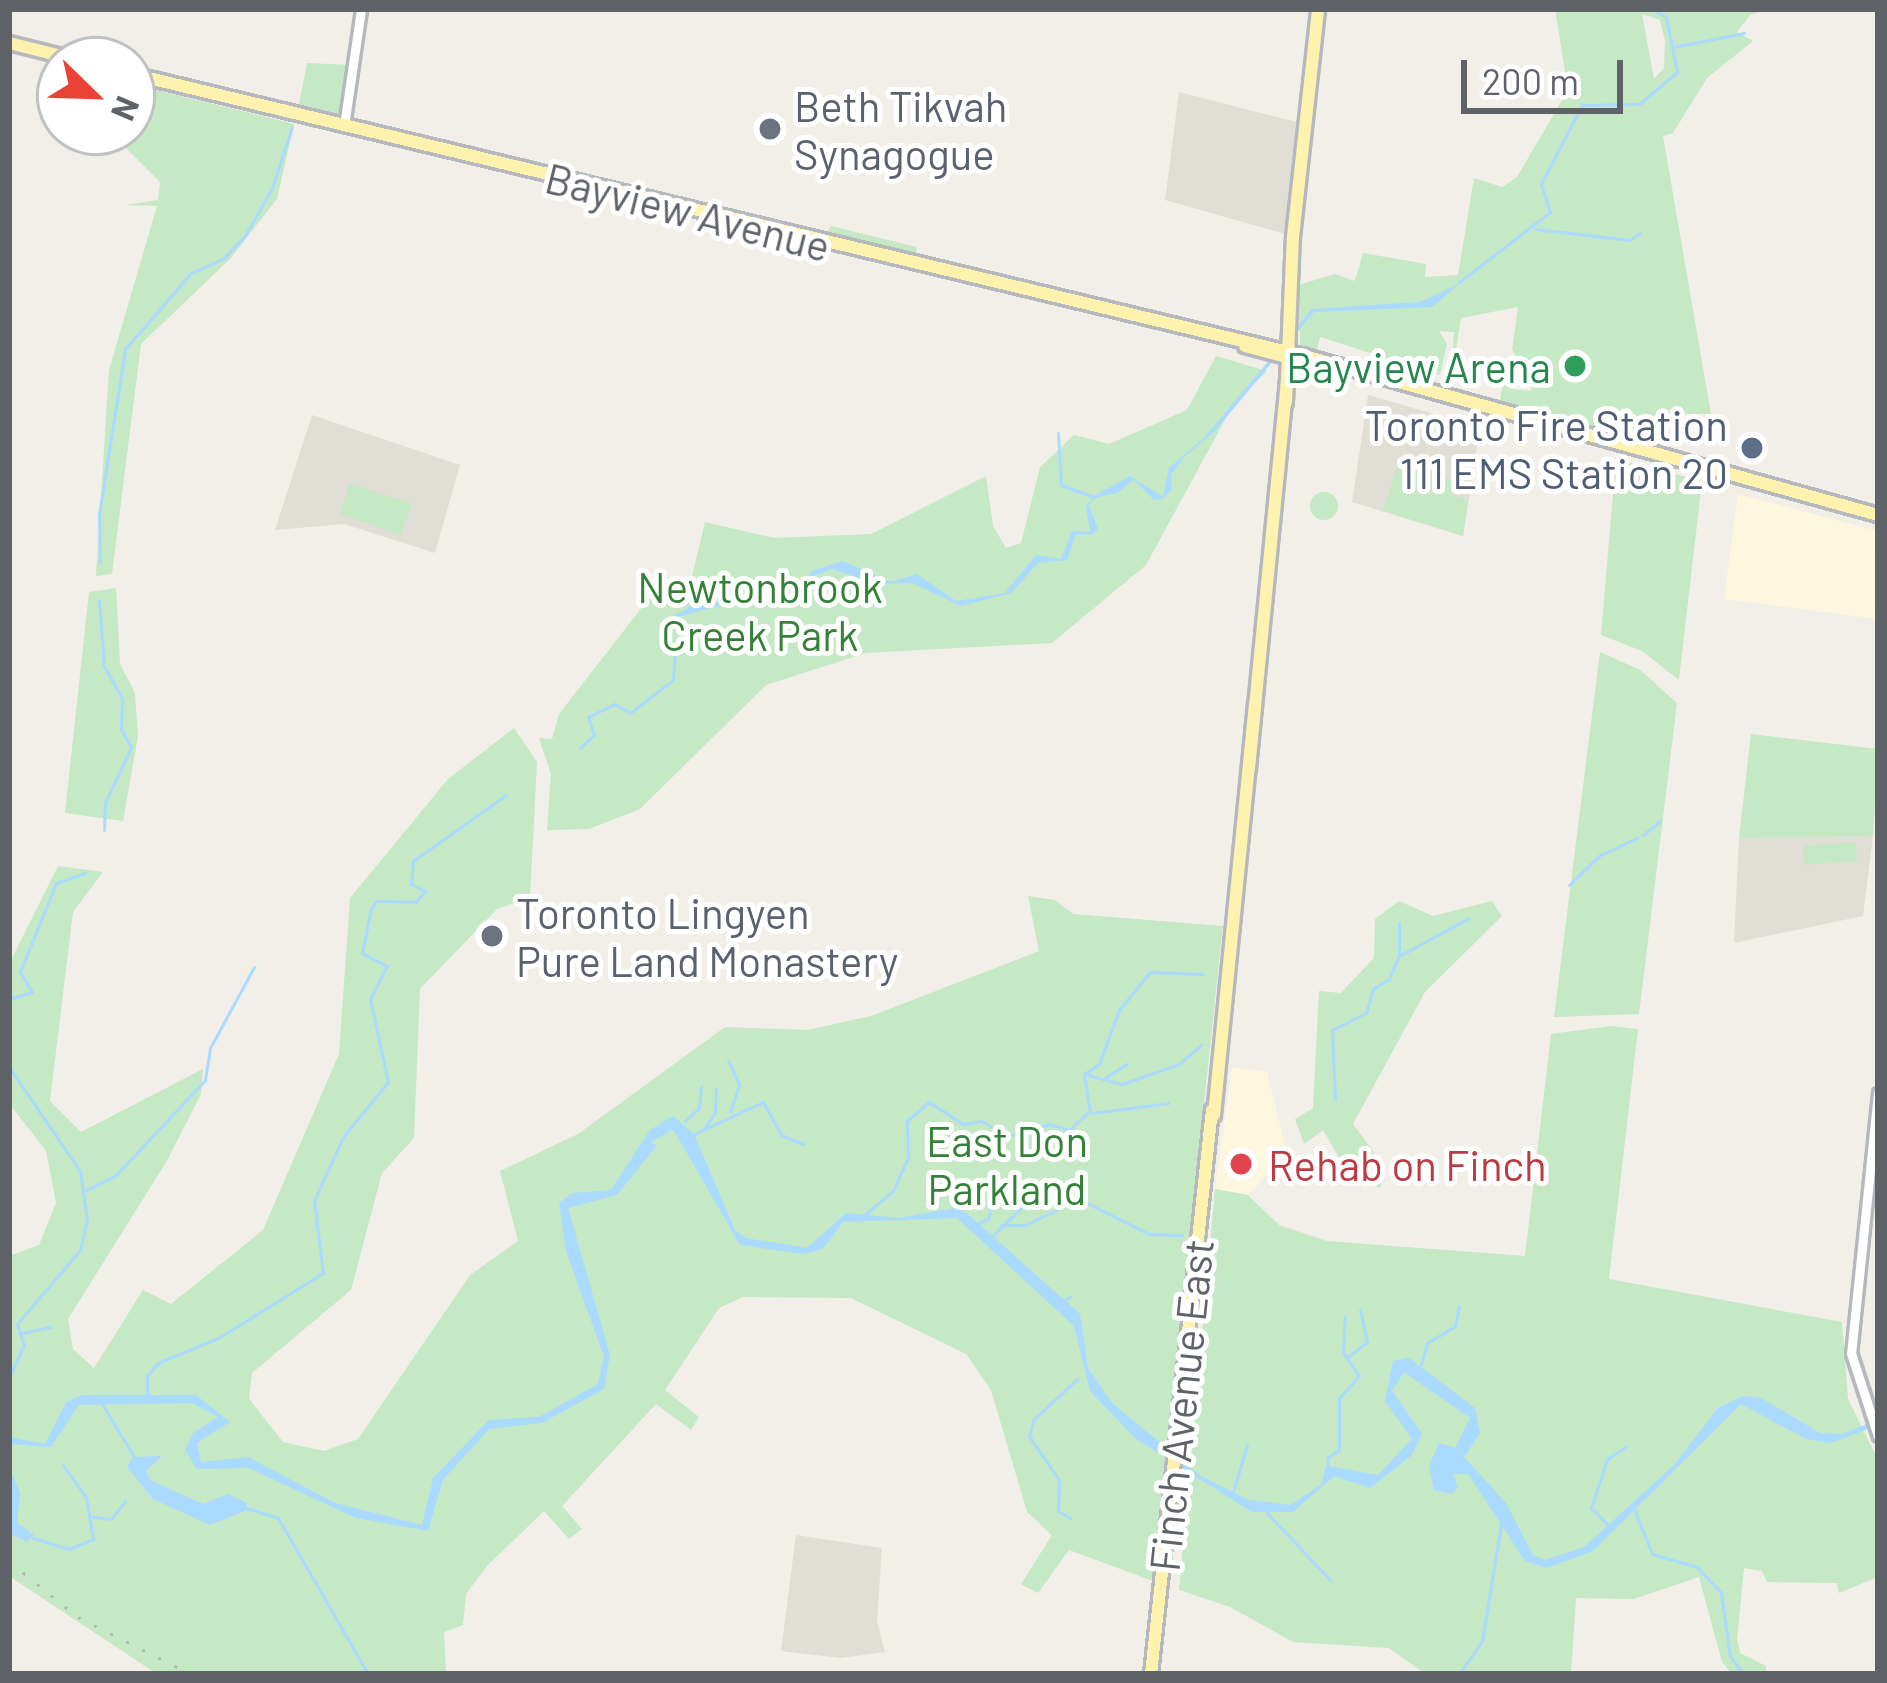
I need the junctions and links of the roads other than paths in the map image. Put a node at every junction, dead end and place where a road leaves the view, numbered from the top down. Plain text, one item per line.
1 (361, 9) edge
2 (1318, 9) edge
3 (156, 80) edge
4 (344, 126) junction
5 (1289, 358) junction
6 (1878, 515) edge
7 (1878, 1093) edge
8 (1878, 1436) edge
9 (1151, 1674) edge

1 - 4 street
2 - 5 main road, Finch Avenue East
3 - 4 main road, Bayview Avenue
4 - 5 main road, Bayview Avenue
5 - 6 main road, Bayview Avenue
5 - 9 main road, Finch Avenue East
7 - 8 street

